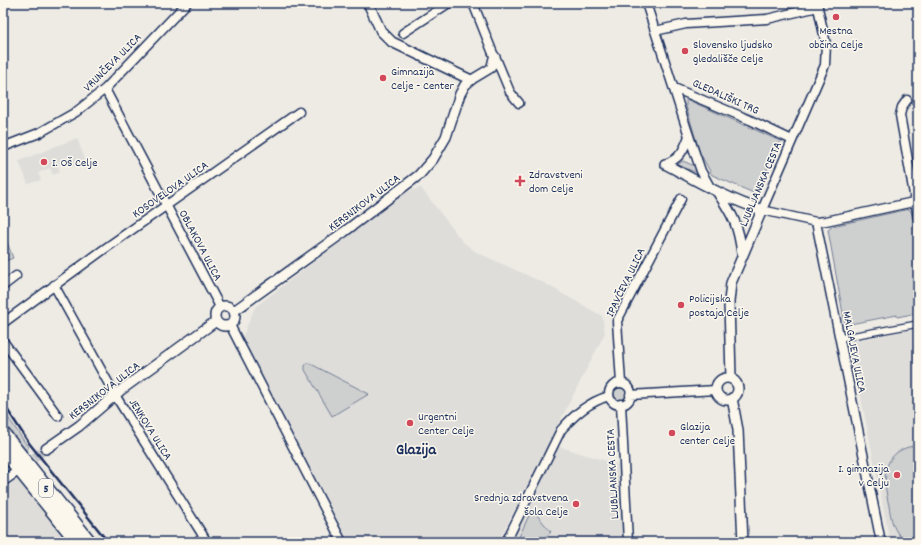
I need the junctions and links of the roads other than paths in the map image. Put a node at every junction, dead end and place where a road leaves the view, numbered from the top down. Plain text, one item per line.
1 (188, 3) edge
2 (368, 3) edge
3 (449, 3) edge
4 (473, 3) edge
5 (646, 3) edge
6 (818, 5) edge
7 (655, 31) junction
8 (402, 33) dead end
9 (494, 56) junction
10 (471, 80) junction
11 (674, 88) junction
12 (105, 89) junction
13 (907, 100) dead end
14 (519, 103) dead end
15 (299, 112) dead end
16 (689, 136) junction
17 (792, 140) junction
18 (3, 147) edge
19 (665, 164) joint
20 (714, 190) junction
21 (681, 199) dead end
22 (917, 201) edge
23 (166, 205) junction
24 (762, 210) junction
25 (918, 217) edge
26 (816, 222) junction
27 (742, 254) junction
28 (16, 276) dead end
29 (54, 285) junction
30 (3, 286) edge
31 (220, 307) junction
32 (234, 311) junction
33 (216, 321) junction
34 (3, 323) edge
35 (918, 324) edge
36 (230, 326) junction
37 (840, 338) junction
38 (3, 341) edge
39 (731, 378) junction
40 (621, 383) junction
41 (716, 390) junction
42 (115, 395) junction
43 (630, 395) junction
44 (610, 396) junction
45 (732, 398) junction
46 (621, 404) junction
47 (58, 416) dead end
48 (3, 433) edge
49 (46, 449) tunnel mouth
50 (3, 450) edge
51 (13, 474) dead end
52 (3, 481) edge
53 (77, 542) edge
54 (90, 542) edge
55 (207, 542) edge
56 (342, 542) edge
57 (506, 542) edge
58 (628, 542) edge
59 (743, 542) edge
60 (881, 542) edge

1 - 12 street, VRUNČEVA ULICA
2 - 10 street
3 - 8 street
4 - 9 street
5 - 7 street
6 - 7 street
6 - 17 street, LJUBLJANSKA CESTA
7 - 11 street
9 - 10 street
9 - 14 street
10 - 32 street, KERSNIKOVA ULICA
11 - 16 street, GLEDALIŠKI TRG
11 - 17 street, GLEDALIŠKI TRG
12 - 18 street, VRUNČEVA ULICA
12 - 23 street, OBLAKOVA ULICA
13 - 22 street
15 - 23 street, KOSOVELOVA ULICA
16 - 19 street
16 - 20 street, GLEDALIŠKI TRG
17 - 24 street, LJUBLJANSKA CESTA
19 - 20 street
20 - 24 street
20 - 27 street
21 - 40 street, IPAVČEVA ULICA
22 - 25 street
22 - 26 street
23 - 29 street, KOSOVELOVA ULICA
23 - 31 street, OBLAKOVA ULICA
24 - 26 street
24 - 27 street, LJUBLJANSKA CESTA
26 - 37 street, MALGAJEVA ULICA
27 - 39 street, LJUBLJANSKA CESTA
28 - 30 street
29 - 34 street, KOSOVELOVA ULICA
29 - 42 street, JENKOVA ULICA
31 - 32 street
31 - 33 street
32 - 36 street
33 - 36 street
33 - 42 street, KERSNIKOVA ULICA
35 - 37 street
36 - 56 street
37 - 60 street, MALGAJEVA ULICA
38 - 47 street
39 - 41 street
39 - 45 street, LJUBLJANSKA CESTA
40 - 43 street
40 - 44 street
41 - 43 street
41 - 45 street
42 - 49 street, KERSNIKOVA ULICA
42 - 55 street, JENKOVA ULICA
43 - 46 street
44 - 46 street
44 - 57 street
45 - 59 street, LJUBLJANSKA CESTA
46 - 58 street, LJUBLJANSKA CESTA
48 - 54 main road, 5
50 - 53 main road, 5
51 - 52 street

